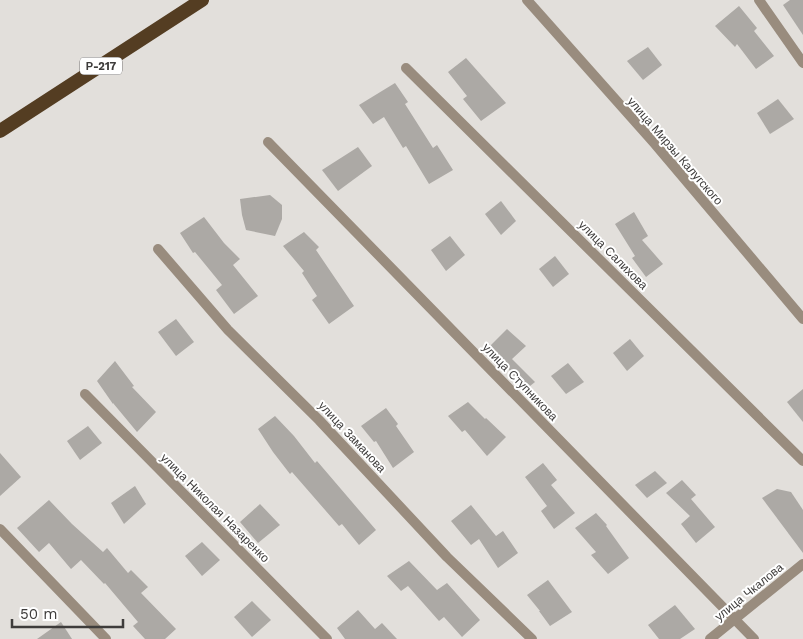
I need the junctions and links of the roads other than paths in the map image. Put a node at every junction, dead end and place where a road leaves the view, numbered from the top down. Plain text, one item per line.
1 (202, 0) edge
2 (759, 0) edge
3 (531, 1) edge
4 (803, 63) edge
5 (406, 68) dead end
6 (0, 131) edge
7 (268, 142) dead end
8 (158, 249) dead end
9 (803, 319) edge
10 (85, 394) dead end
11 (803, 461) edge
12 (0, 529) edge
13 (803, 564) edge
14 (734, 620) junction
15 (106, 639) edge
16 (326, 639) edge
17 (532, 639) edge
18 (710, 639) edge
19 (754, 639) edge

1 - 6 highway, Р-217
2 - 4 street
3 - 9 street, улица Мирзы Калугского
5 - 11 street, улица Салихова
7 - 14 street, улица Ступникова
8 - 17 street, улица Заманова
10 - 16 street, улица Николая Назаренко
12 - 15 street
13 - 14 street, улица Чкалова
14 - 18 street, улица Чкалова
14 - 19 street, улица Ступникова

